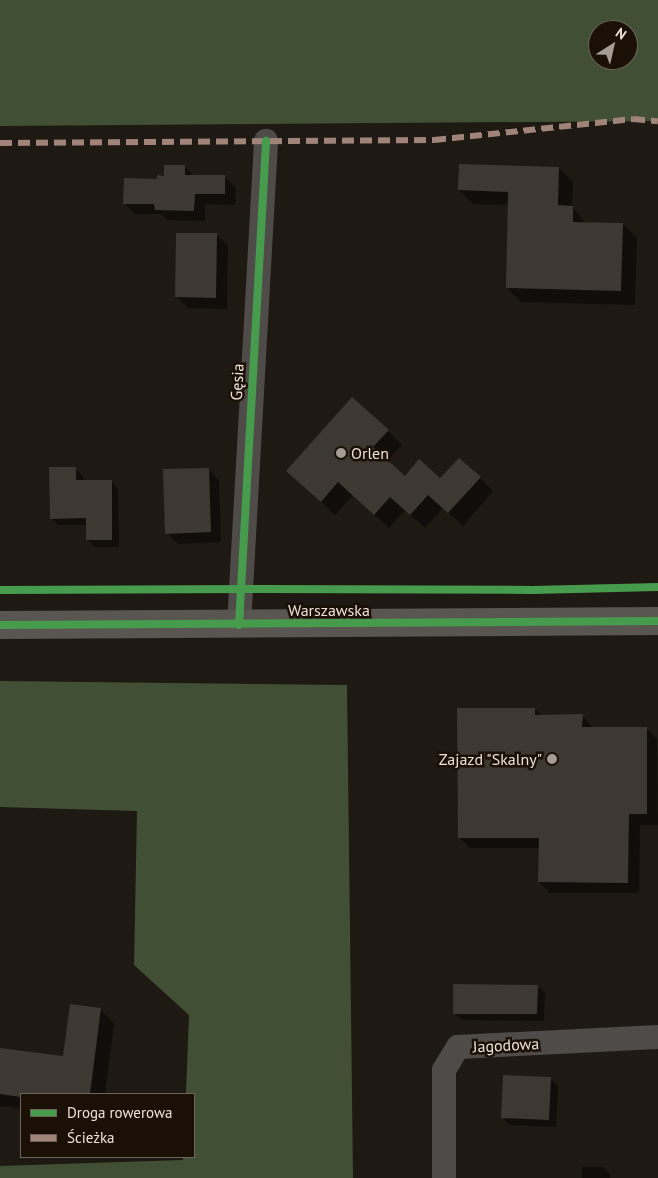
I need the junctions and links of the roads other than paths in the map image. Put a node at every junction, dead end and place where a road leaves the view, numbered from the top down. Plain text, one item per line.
1 (266, 141) dead end
2 (658, 621) edge
3 (0, 625) edge
4 (238, 625) junction
5 (658, 1037) edge
6 (444, 1178) edge

1 - 4 street, Gęsia
2 - 4 street, Warszawska
3 - 4 street, Warszawska
5 - 6 street, Jagodowa

